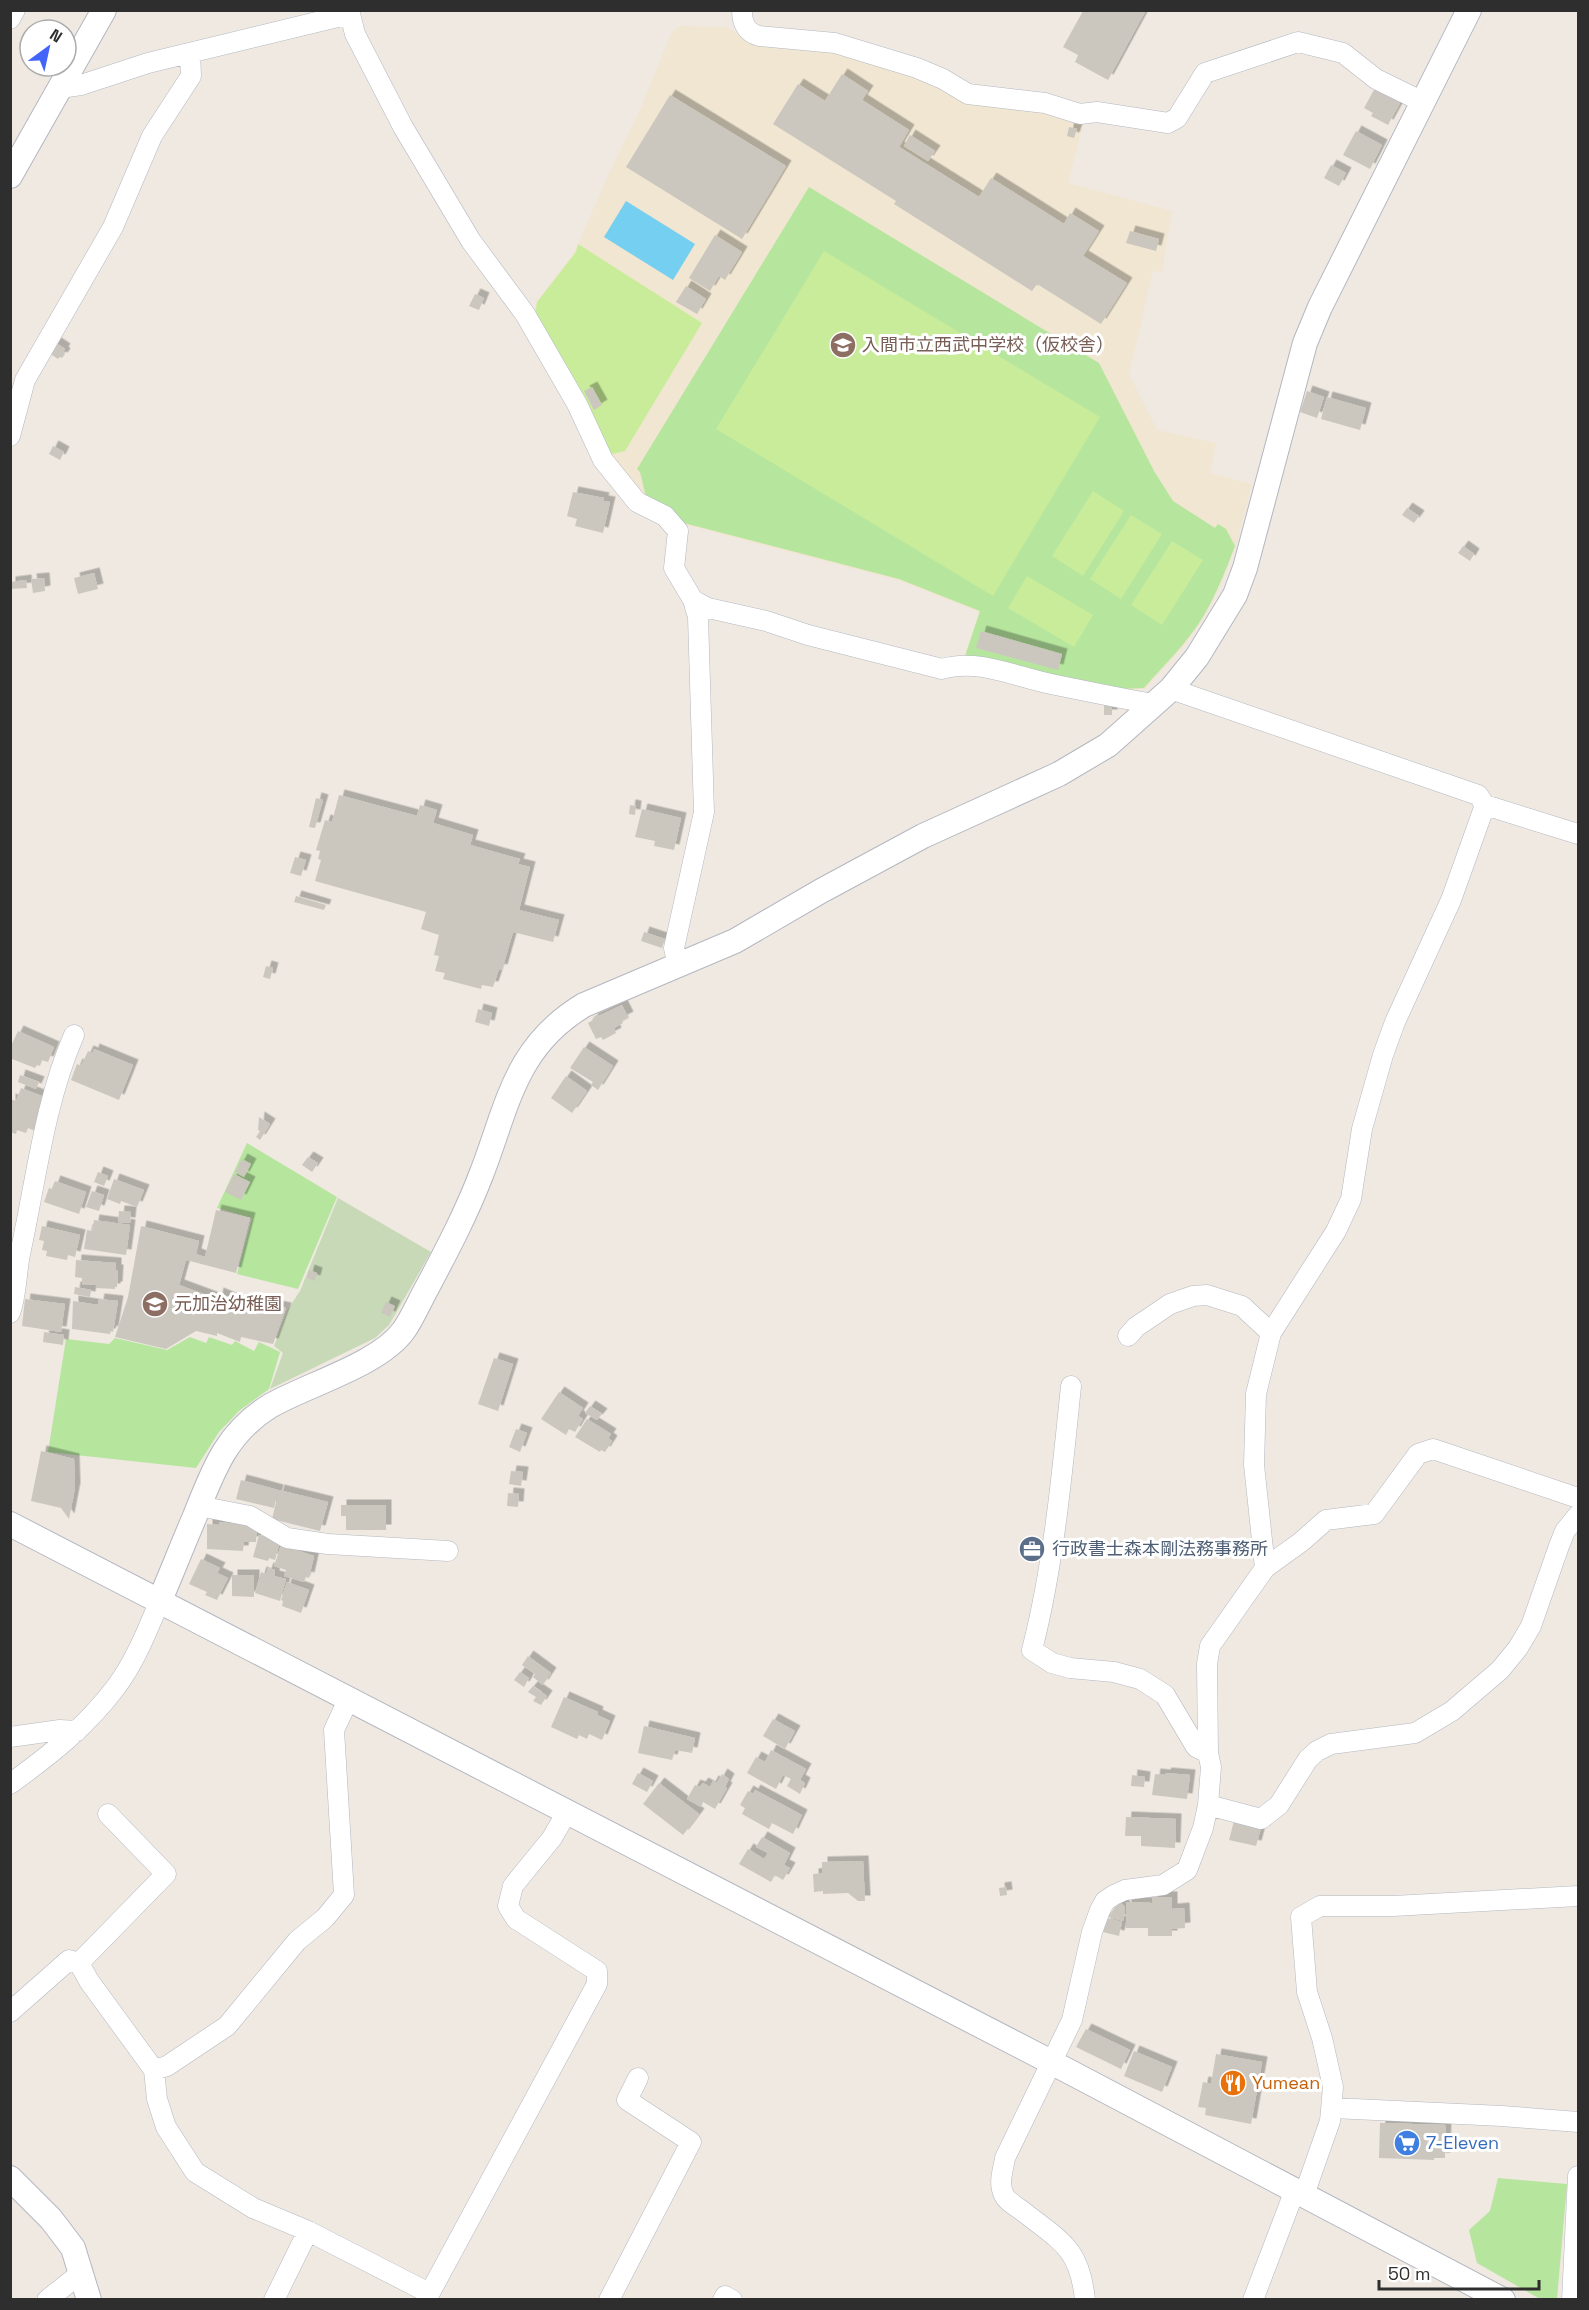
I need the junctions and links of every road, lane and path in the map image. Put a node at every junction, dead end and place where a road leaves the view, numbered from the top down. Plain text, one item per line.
1 (15, 10) edge
2 (104, 10) edge
3 (742, 10) edge
4 (1469, 10) edge
5 (350, 12) edge
6 (10, 19) edge
7 (190, 53) junction
8 (60, 88) junction
9 (1423, 102) junction
10 (14, 161) edge
11 (10, 436) edge
12 (693, 600) junction
13 (1162, 696) junction
14 (1485, 805) junction
15 (1578, 834) edge
16 (678, 966) junction
17 (74, 1035) dead end
18 (10, 1312) edge
19 (1271, 1333) junction
20 (1128, 1336) dead end
21 (1071, 1386) dead end
22 (1578, 1498) edge
23 (199, 1506) junction
24 (1578, 1515) edge
25 (10, 1524) edge
26 (448, 1551) dead end
27 (1265, 1568) junction
28 (160, 1600) junction
29 (349, 1698) junction
30 (77, 1731) junction
31 (10, 1737) edge
32 (1208, 1754) junction
33 (10, 1784) edge
34 (1208, 1805) junction
35 (567, 1812) junction
36 (108, 1814) dead end
37 (1578, 1896) edge
38 (79, 1963) junction
39 (10, 2012) edge
40 (1051, 2062) junction
41 (153, 2070) junction
42 (638, 2078) dead end
43 (1333, 2108) junction
44 (1578, 2122) edge
45 (1578, 2176) edge
46 (10, 2178) edge
47 (1299, 2192) junction
48 (308, 2231) junction
49 (81, 2273) junction
50 (427, 2296) edge
51 (47, 2300) edge
52 (89, 2300) edge
53 (274, 2300) edge
54 (609, 2300) edge
55 (723, 2300) edge
56 (732, 2300) edge
57 (1085, 2300) edge
58 (1253, 2300) edge
59 (1503, 2300) edge
60 (1572, 2300) edge

1 - 6 street
2 - 8 street
3 - 9 street
4 - 9 street
5 - 7 street
5 - 12 street
7 - 8 street
7 - 11 street
8 - 10 street
9 - 13 street
12 - 13 street
12 - 16 street
13 - 14 street
13 - 16 street
14 - 15 street
14 - 19 street
16 - 23 street
17 - 18 street
19 - 20 street
19 - 27 street
21 - 32 street
22 - 27 street
23 - 26 street
23 - 28 street
24 - 34 street
25 - 28 street
27 - 32 street
28 - 29 street
28 - 30 street
29 - 35 street
29 - 41 street
30 - 31 street
30 - 33 street
32 - 34 street
34 - 40 street
35 - 40 street
35 - 50 street
36 - 38 street
37 - 43 street
38 - 39 street
38 - 41 street
40 - 47 street
40 - 57 street
41 - 48 street
42 - 54 street
43 - 44 street
43 - 47 street
45 - 60 street
46 - 49 street
47 - 58 street
47 - 59 street
48 - 50 street
48 - 53 street
49 - 51 street
49 - 52 street
55 - 56 street

